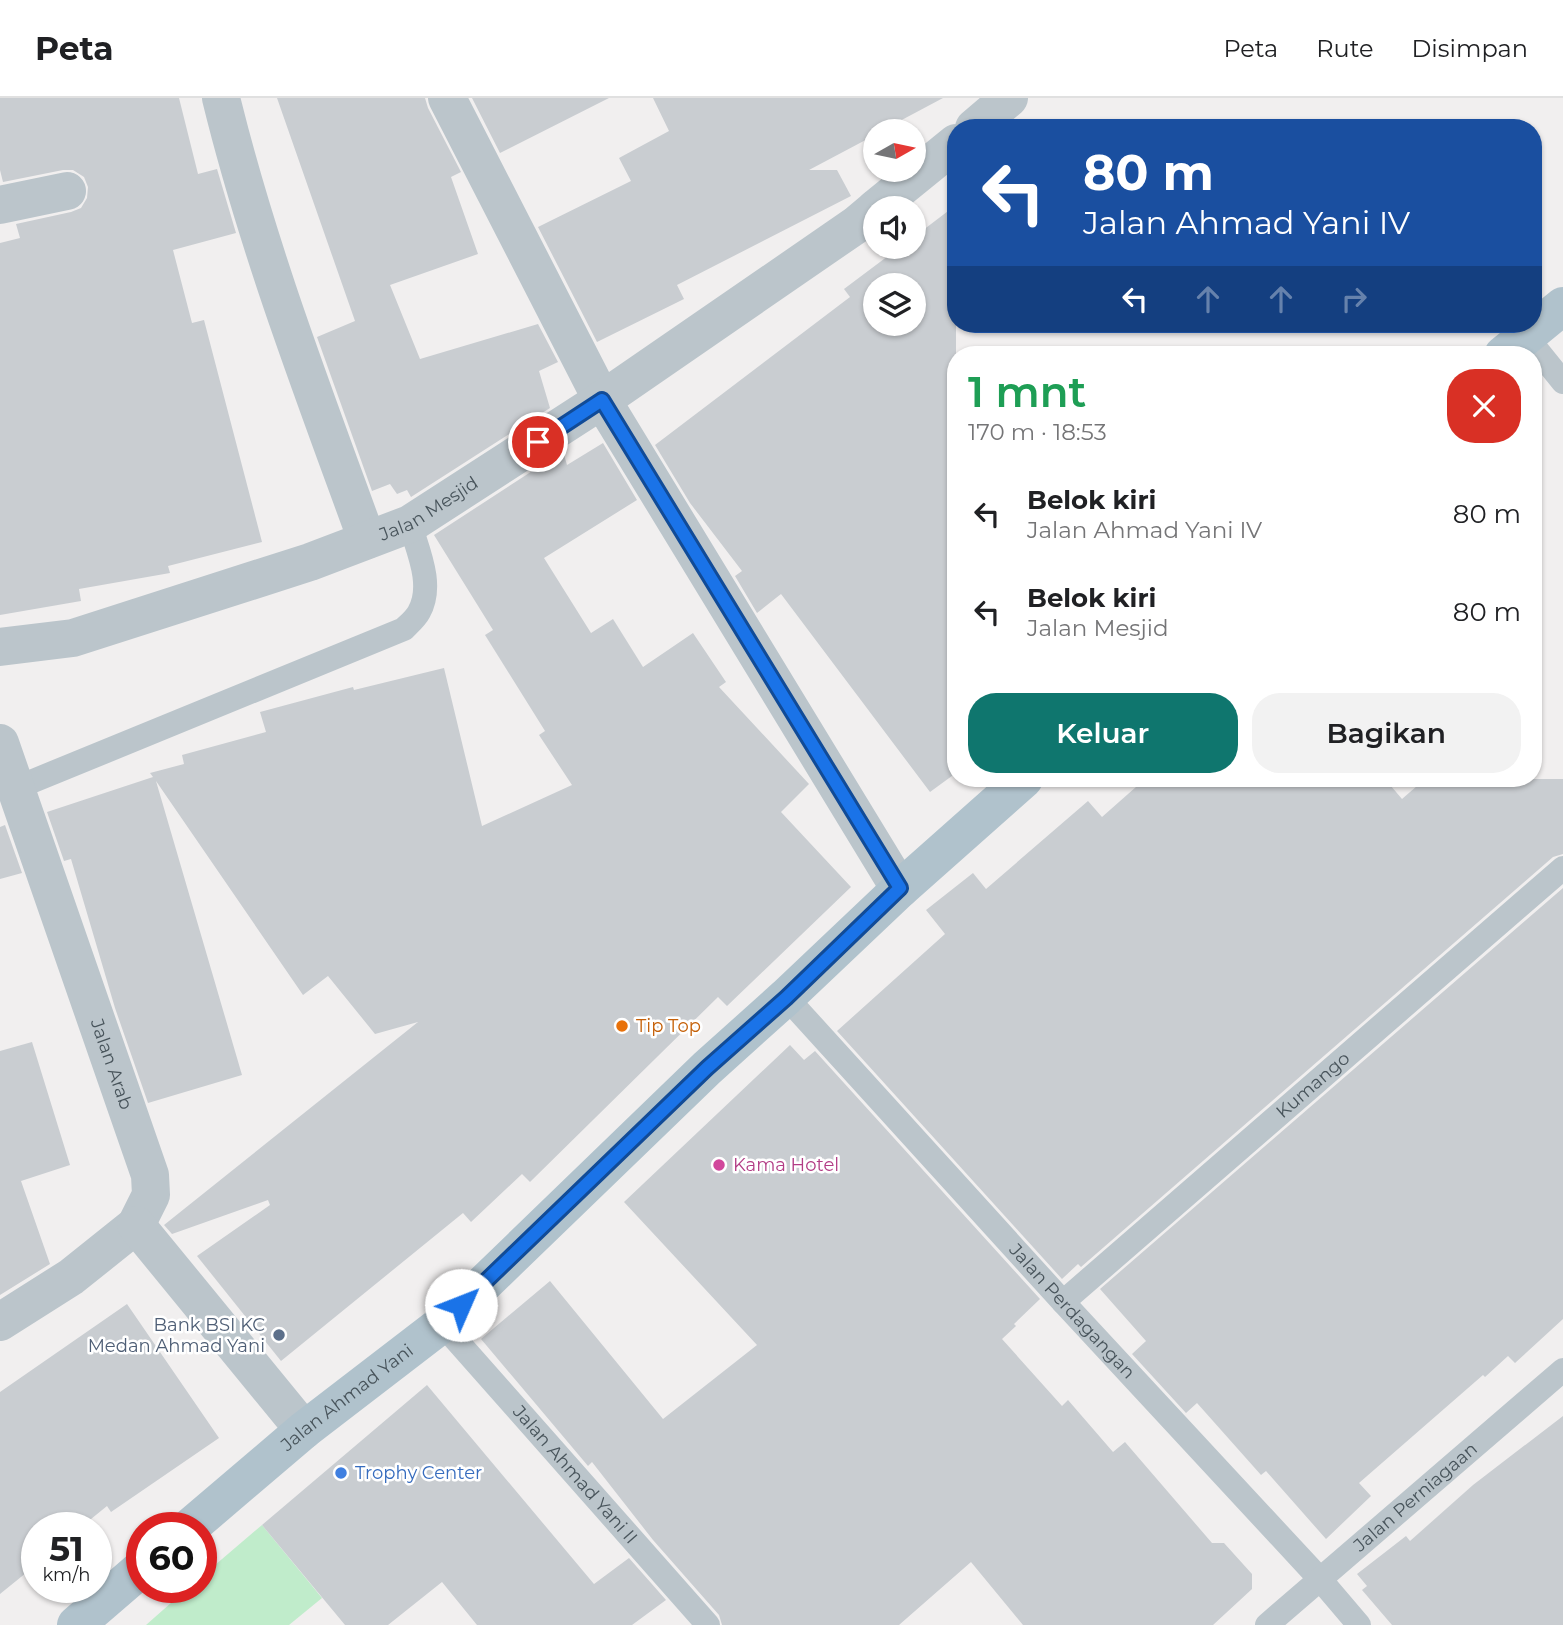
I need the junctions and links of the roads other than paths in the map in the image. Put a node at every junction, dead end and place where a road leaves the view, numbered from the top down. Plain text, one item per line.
1 (221, 98) edge
2 (447, 98) edge
3 (957, 98) edge
4 (1009, 98) edge
5 (969, 119) edge
6 (984, 119) edge
7 (947, 150) edge
8 (67, 191) dead end
9 (892, 196) edge
10 (0, 205) edge
11 (863, 219) edge
12 (1563, 306) edge
13 (1542, 323) edge
14 (1529, 333) edge
15 (1514, 345) edge
16 (1542, 366) edge
17 (1563, 382) edge
18 (602, 400) junction
19 (410, 524) junction
20 (367, 540) junction
21 (0, 647) edge
22 (0, 743) edge
23 (1015, 787) edge
24 (16, 788) junction
25 (1563, 868) edge
26 (900, 888) junction
27 (786, 998) junction
28 (136, 1225) junction
29 (1063, 1302) junction
30 (0, 1322) edge
31 (442, 1324) junction
32 (1563, 1370) edge
33 (304, 1430) junction
34 (208, 1512) edge
35 (1320, 1578) junction
36 (126, 1582) edge
37 (76, 1625) edge
38 (708, 1625) edge
39 (1267, 1625) edge
40 (1359, 1625) edge

1 - 20 street
2 - 18 street
3 - 5 street
4 - 6 street
7 - 9 street, Jalan Mesjid
8 - 10 street
11 - 18 street, Jalan Mesjid
12 - 13 main road
14 - 15 main road
16 - 17 lane
18 - 19 street, Jalan Mesjid
18 - 26 street
19 - 20 street, Jalan Mesjid
19 - 24 lane
20 - 21 street, Jalan Mesjid
22 - 24 street, Jalan Arab
23 - 26 main road, Jalan Ahmad Yani
24 - 28 street, Jalan Arab
25 - 29 lane, Kumango
26 - 27 main road, Jalan Ahmad Yani
27 - 29 lane, Jalan Perdagangan
27 - 31 main road, Jalan Ahmad Yani
28 - 30 street, Jalan Arab
28 - 33 street
29 - 35 lane, Jalan Perdagangan
31 - 33 main road, Jalan Ahmad Yani
31 - 38 lane, Jalan Ahmad Yani II
32 - 35 lane, Jalan Perniagaan
33 - 34 main road, Jalan Ahmad Yani
35 - 39 lane, Jalan Perniagaan
35 - 40 lane, Jalan Perdagangan
36 - 37 main road

